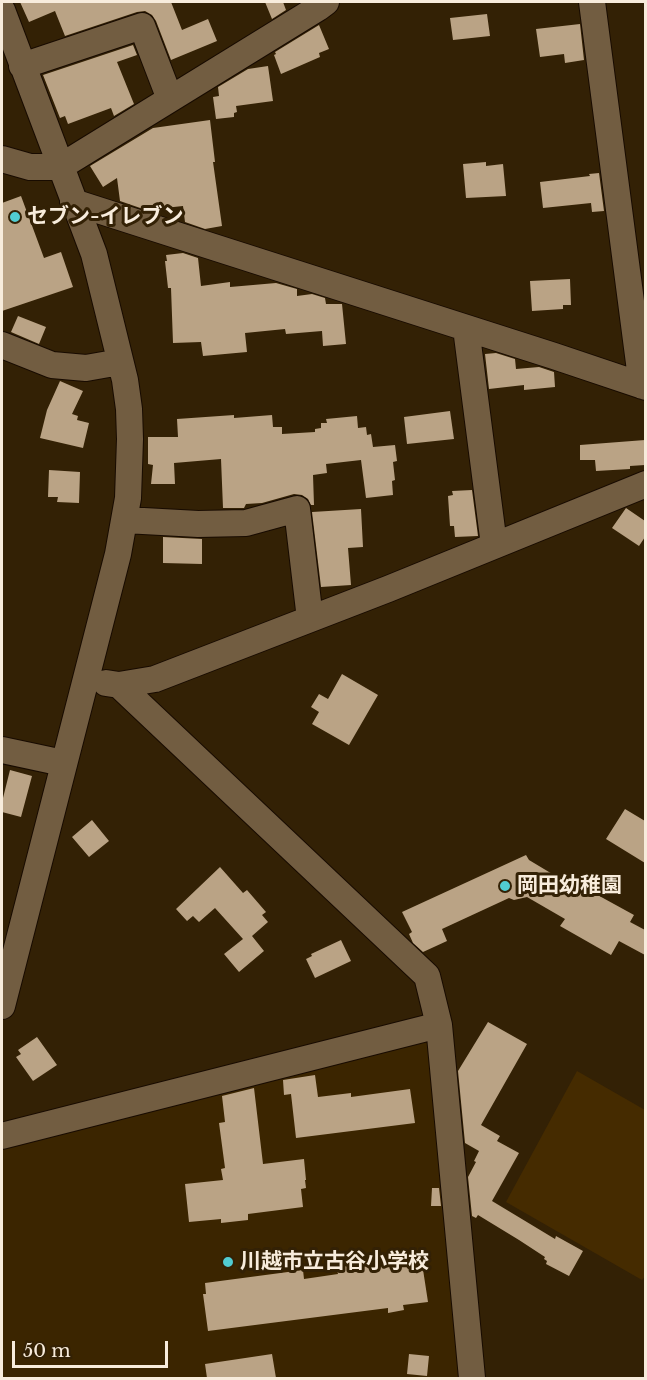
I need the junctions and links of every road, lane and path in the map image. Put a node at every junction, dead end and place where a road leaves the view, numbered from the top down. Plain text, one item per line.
1 (326, 2) edge
2 (592, 2) edge
3 (2, 10) edge
4 (22, 66) junction
5 (170, 99) junction
6 (2, 159) edge
7 (60, 167) junction
8 (73, 202) junction
9 (466, 328) junction
10 (2, 345) edge
11 (120, 362) junction
12 (644, 387) edge
13 (645, 484) edge
14 (125, 520) junction
15 (494, 545) junction
16 (310, 619) junction
17 (85, 678) junction
18 (119, 685) junction
19 (2, 750) edge
20 (63, 763) junction
21 (2, 1006) edge
22 (439, 1025) junction
23 (2, 1136) edge
24 (472, 1378) edge

1 - 5 street
2 - 12 street
3 - 4 street
4 - 5 street
4 - 7 street
5 - 7 street
6 - 7 street
7 - 8 street
8 - 9 street
8 - 11 street
9 - 12 street
9 - 15 street
10 - 11 street
11 - 14 street
13 - 15 street
14 - 16 street
14 - 17 street
15 - 16 street
16 - 18 street
17 - 18 street
17 - 20 street
18 - 22 street
19 - 20 street
20 - 21 street
22 - 23 street
22 - 24 street

